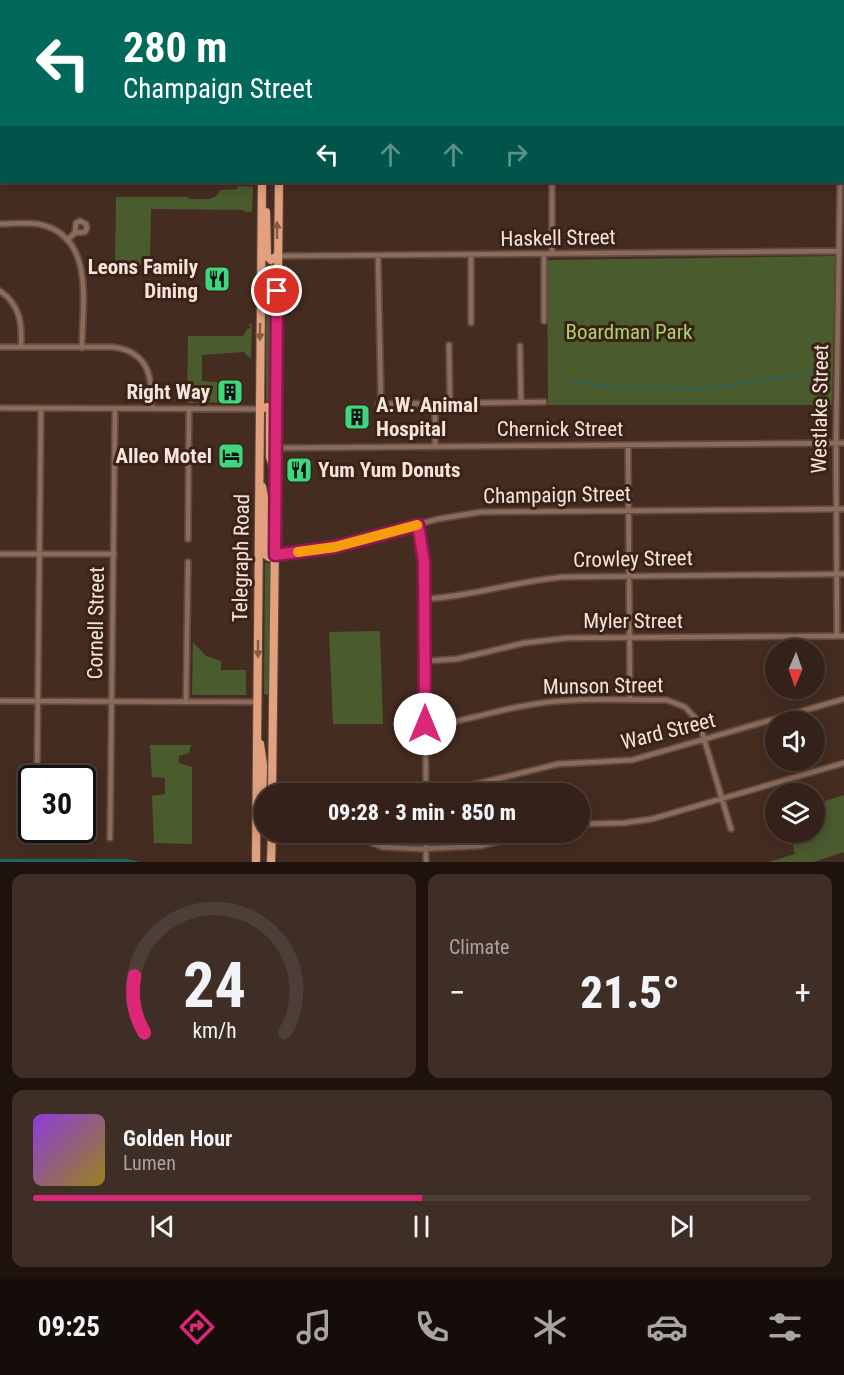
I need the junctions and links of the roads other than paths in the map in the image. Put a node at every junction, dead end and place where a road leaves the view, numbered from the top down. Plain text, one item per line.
1 (262, 183) edge
2 (273, 183) edge
3 (279, 183) edge
4 (552, 183) edge
5 (840, 183) edge
6 (262, 196) junction
7 (277, 209) junction
8 (0, 224) edge
9 (75, 233) dead end
10 (68, 240) junction
11 (839, 251) junction
12 (552, 254) junction
13 (471, 255) junction
14 (544, 255) junction
15 (276, 256) junction
16 (378, 256) junction
17 (0, 291) edge
18 (841, 297) edge
19 (544, 321) dead end
20 (471, 323) dead end
21 (449, 345) dead end
22 (520, 346) dead end
23 (0, 347) edge
24 (21, 347) junction
25 (82, 348) junction
26 (837, 365) junction
27 (844, 365) edge
28 (521, 402) junction
29 (544, 402) dead end
30 (435, 403) junction
31 (450, 403) junction
32 (0, 408) edge
33 (40, 409) junction
34 (115, 409) junction
35 (152, 409) junction
36 (189, 409) junction
37 (260, 409) junction
38 (836, 443) junction
39 (844, 443) edge
40 (628, 445) junction
41 (435, 446) junction
42 (276, 448) junction
43 (276, 476) junction
44 (260, 480) junction
45 (836, 508) junction
46 (844, 508) edge
47 (628, 510) junction
48 (418, 525) junction
49 (188, 539) dead end
50 (0, 554) edge
51 (40, 554) junction
52 (114, 554) junction
53 (275, 555) junction
54 (188, 562) dead end
55 (836, 574) junction
56 (844, 574) edge
57 (629, 575) junction
58 (424, 599) junction
59 (837, 636) junction
60 (844, 636) edge
61 (629, 638) junction
62 (425, 661) junction
63 (844, 699) edge
64 (630, 700) junction
65 (0, 701) edge
66 (39, 701) junction
67 (112, 701) junction
68 (186, 702) junction
69 (258, 702) junction
70 (425, 724) junction
71 (257, 734) junction
72 (705, 740) junction
73 (273, 760) junction
74 (844, 763) edge
75 (38, 765) edge
76 (263, 783) edge
77 (272, 783) edge
78 (426, 783) edge
79 (480, 783) edge
80 (722, 799) junction
81 (590, 823) edge
82 (731, 829) dead end
83 (110, 838) dead end
84 (272, 843) edge
85 (372, 843) edge
86 (426, 843) edge
87 (492, 843) edge
88 (426, 849) junction
89 (256, 858) edge
90 (271, 861) edge
91 (426, 862) edge

1 - 6 main road, Telegraph Road
2 - 7 main road
3 - 7 main road, Telegraph Road
4 - 12 street
5 - 11 street, Westlake Street
6 - 15 main road
6 -> 37 main road, Telegraph Road
15 -> 7 main road, Telegraph Road
8 - 10 street
9 - 10 street
10 - 25 street
11 - 12 street, Haskell Street
11 - 18 street, Westlake Street
12 - 14 street, Haskell Street
13 - 14 street, Haskell Street
13 - 16 street, Haskell Street
13 - 20 street
14 - 19 street
15 - 16 street, Haskell Street
15 - 42 main road, Telegraph Road
16 - 30 street
17 - 24 street
18 - 26 street, Westlake Street
21 - 31 street
22 - 28 street
23 - 24 street
24 - 25 street
25 - 35 street
26 - 27 street
26 - 38 street, Westlake Street
28 - 29 street
28 - 31 street
30 - 31 street
30 - 41 street
32 - 33 street
33 - 34 street
33 - 51 street
34 - 35 street
34 - 52 street, Cornell Street
35 - 36 street
36 - 37 street
36 - 49 street
37 - 43 main road
37 - 44 main road, Telegraph Road
38 - 39 street, Chernick Street
38 - 40 street, Chernick Street
38 - 45 street, Westlake Street
40 - 41 street, Chernick Street
40 - 47 street
41 - 42 street, Chernick Street
42 - 43 main road, Telegraph Road
43 - 53 main road, Telegraph Road
44 - 53 main road
44 -> 69 main road, Telegraph Road
45 - 46 street, Champaign Street
45 - 47 street, Champaign Street
45 - 55 street, Westlake Street
47 - 48 street, Champaign Street
47 - 57 street
48 - 53 street, Champaign Street
48 - 58 street
50 - 51 street
51 - 52 street
51 - 66 street
52 - 67 street, Cornell Street
53 - 73 main road, Telegraph Road
54 - 68 street
55 - 56 street, Crowley Street
55 - 57 street, Crowley Street
55 - 59 street, Westlake Street
57 - 58 street, Crowley Street
57 - 61 street
58 - 62 street
59 - 60 street, Myler Street
59 - 61 street, Myler Street
61 - 62 street, Myler Street
61 - 64 street
62 - 70 street
63 - 72 street, Ward Street
64 - 70 street, Munson Street
64 - 72 street, Munson Street
65 - 66 street
66 - 67 street
66 - 75 street
67 - 68 street
67 - 83 street, Cornell Street
68 - 69 street
69 - 71 main road, Telegraph Road
69 - 73 main road
70 - 78 street
71 - 76 main road
71 - 89 main road, Telegraph Road
72 - 79 street, Ward Street
72 - 80 street, Munson Street
73 - 77 main road, Telegraph Road
74 - 80 street
80 - 81 street
80 - 82 street, Munson Street
84 - 90 main road
85 - 88 street
86 - 88 street
87 - 88 street
88 - 91 street
89 - 90 main road

